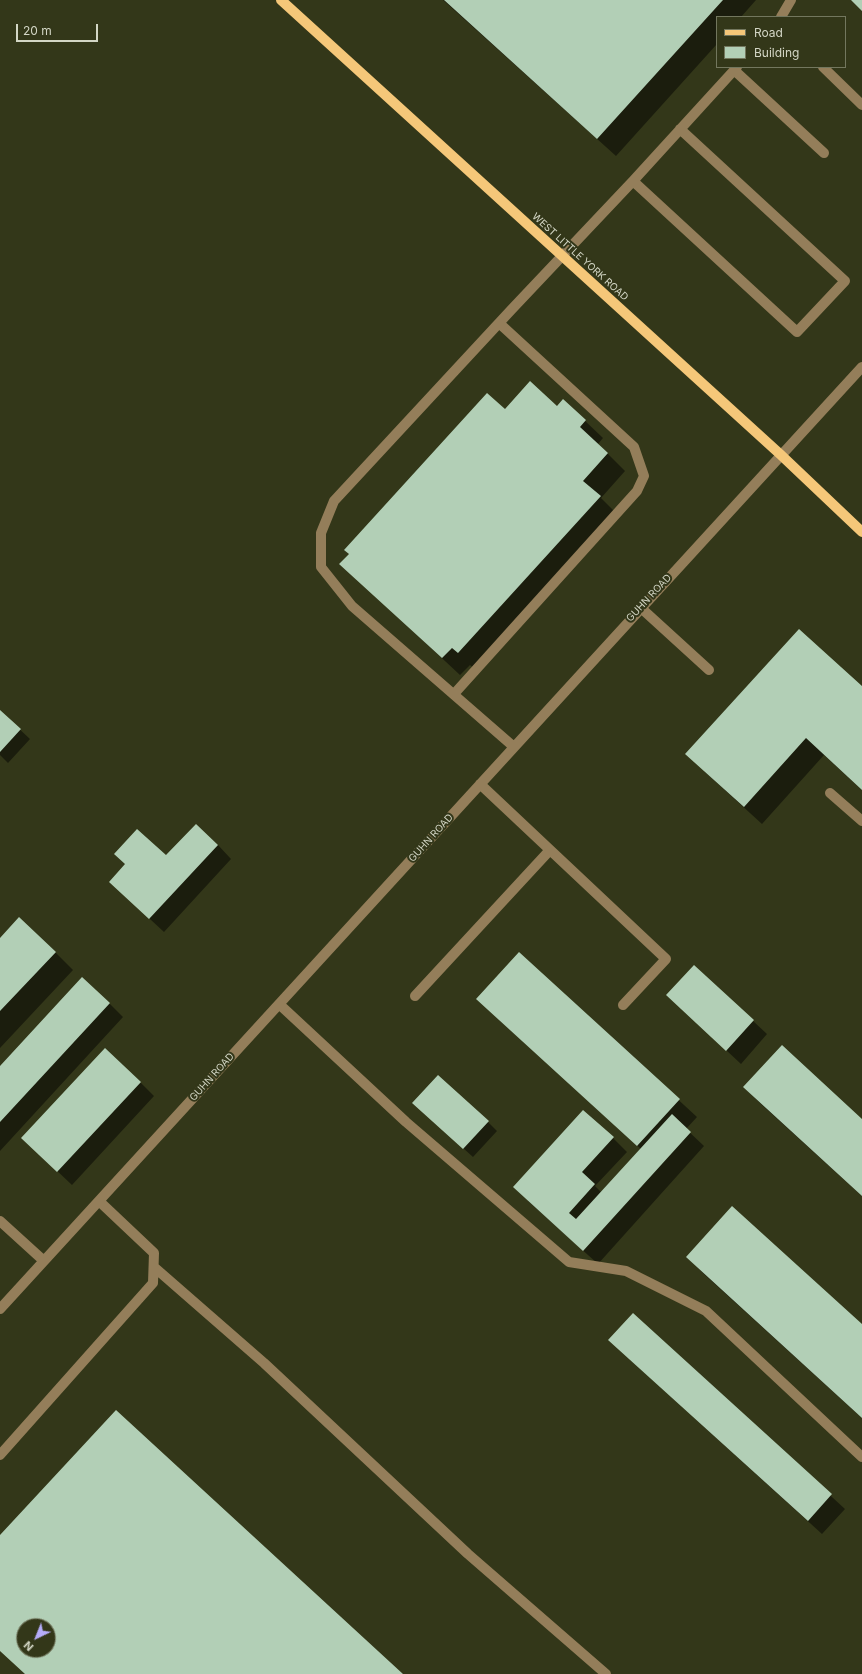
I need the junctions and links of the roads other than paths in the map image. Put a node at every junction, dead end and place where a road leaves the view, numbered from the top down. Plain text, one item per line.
1 (281, 0) edge
2 (791, 0) edge
3 (782, 16) edge
4 (824, 68) edge
5 (736, 69) edge
6 (862, 104) edge
7 (680, 129) junction
8 (824, 153) dead end
9 (633, 181) junction
10 (562, 256) junction
11 (499, 323) junction
12 (862, 367) edge
13 (780, 456) junction
14 (862, 532) edge
15 (641, 608) junction
16 (709, 670) dead end
17 (454, 694) junction
18 (514, 747) junction
19 (480, 784) junction
20 (830, 793) dead end
21 (862, 821) edge
22 (550, 850) junction
23 (415, 996) dead end
24 (278, 1004) junction
25 (623, 1005) dead end
26 (99, 1201) junction
27 (0, 1221) edge
28 (44, 1261) junction
29 (154, 1267) junction
30 (0, 1309) edge
31 (0, 1455) edge
32 (862, 1457) edge
33 (606, 1674) edge

1 - 10 main road, WEST LITTLE YORK ROAD
2 - 3 street
4 - 6 street
5 - 7 street
5 - 8 street
7 - 9 street
7 - 9 street
9 - 10 street
10 - 11 street
10 - 13 main road, WEST LITTLE YORK ROAD
11 - 17 street
11 - 17 street
12 - 13 street, GUHN ROAD
13 - 14 main road, WEST LITTLE YORK ROAD
13 - 15 street, GUHN ROAD
15 - 16 street
15 - 18 street, GUHN ROAD
17 - 18 street
18 - 19 street, GUHN ROAD
19 - 22 street
19 - 24 street, GUHN ROAD
20 - 21 street
22 - 23 street
22 - 25 street
24 - 26 street, GUHN ROAD
24 - 32 street
26 - 28 street, GUHN ROAD
26 - 29 street
27 - 28 street
28 - 30 street, GUHN ROAD
29 - 31 street
29 - 33 street

